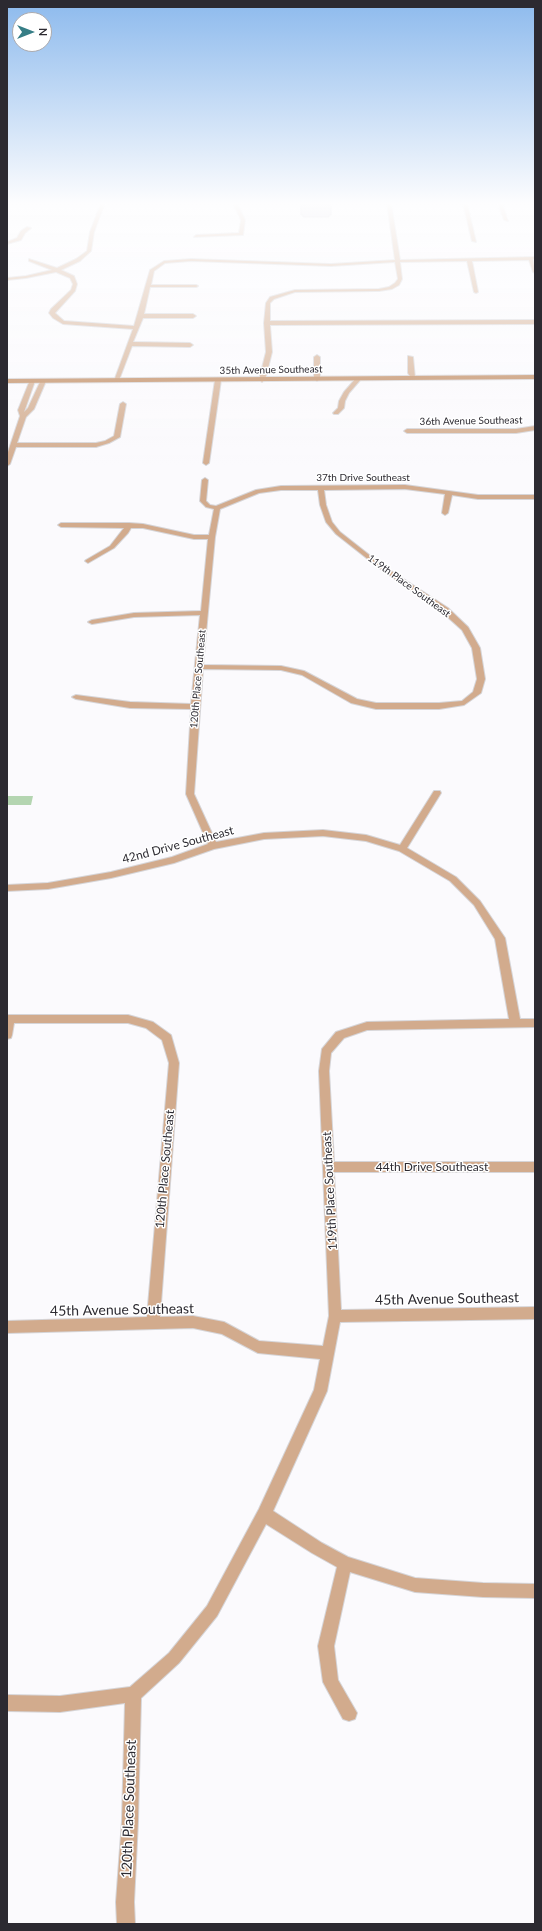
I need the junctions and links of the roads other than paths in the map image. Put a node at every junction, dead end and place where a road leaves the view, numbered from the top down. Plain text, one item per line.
1 (71, 293) edge
2 (146, 293) edge
3 (287, 293) edge
4 (141, 316) junction
5 (193, 316) dead end
6 (535, 322) edge
7 (267, 323) junction
8 (137, 328) junction
9 (131, 344) junction
10 (190, 345) dead end
11 (317, 357) dead end
12 (410, 357) dead end
13 (413, 377) junction
14 (535, 377) edge
15 (359, 378) junction
16 (317, 379) junction
17 (116, 380) junction
18 (218, 380) junction
19 (262, 380) junction
20 (7, 381) edge
21 (32, 381) junction
22 (43, 381) junction
23 (123, 404) dead end
24 (336, 413) dead end
25 (23, 416) junction
26 (535, 428) edge
27 (407, 431) dead end
28 (14, 445) junction
29 (206, 463) dead end
30 (7, 464) edge
31 (205, 480) dead end
32 (321, 488) junction
33 (449, 493) junction
34 (535, 497) edge
35 (217, 508) junction
36 (444, 513) dead end
37 (61, 525) dead end
38 (129, 526) junction
39 (212, 538) junction
40 (88, 561) dead end
41 (204, 613) junction
42 (92, 622) dead end
43 (200, 667) junction
44 (76, 697) dead end
45 (194, 707) junction
46 (437, 793) dead end
47 (213, 846) junction
48 (402, 849) junction
49 (7, 888) edge
50 (9, 1019) edge
51 (514, 1023) junction
52 (535, 1024) edge
53 (7, 1035) edge
54 (535, 1167) edge
55 (330, 1168) junction
56 (535, 1313) edge
57 (335, 1316) junction
58 (153, 1323) junction
59 (7, 1328) edge
60 (328, 1353) junction
61 (264, 1514) junction
62 (345, 1563) junction
63 (535, 1590) edge
64 (133, 1694) junction
65 (7, 1703) edge
66 (349, 1713) dead end
67 (126, 1924) edge

1 - 8 street
2 - 4 street
3 - 7 street
4 - 5 street
4 - 8 street
6 - 7 street
7 - 19 street
8 - 9 street
9 - 10 street
9 - 17 street
11 - 16 street
12 - 13 street
13 - 14 street, 35th Avenue Southeast
13 - 15 street, 35th Avenue Southeast
15 - 16 street, 35th Avenue Southeast
15 - 24 street
16 - 19 street, 35th Avenue Southeast
17 - 18 street, 35th Avenue Southeast
17 - 22 street, 35th Avenue Southeast
18 - 19 street, 35th Avenue Southeast
18 - 29 street
20 - 21 street, 35th Avenue Southeast
21 - 22 street, 35th Avenue Southeast
21 - 25 street
22 - 25 street
23 - 28 street
25 - 28 street
26 - 27 street, 36th Avenue Southeast
28 - 30 street
31 - 35 street
32 - 33 street, 37th Drive Southeast
32 - 35 street, 37th Drive Southeast
32 - 43 street, 119th Place Southeast
33 - 34 street, 37th Drive Southeast
33 - 36 street
35 - 39 street, 120th Place Southeast
37 - 38 street
38 - 39 street
38 - 40 street
39 - 41 street, 120th Place Southeast
41 - 42 street
41 - 43 street, 120th Place Southeast
43 - 45 street, 120th Place Southeast
44 - 45 street
45 - 47 street, 120th Place Southeast
46 - 48 street
47 - 48 street, 42nd Drive Southeast
47 - 49 street, 42nd Drive Southeast
48 - 51 street, 42nd Drive Southeast
50 - 53 street
50 - 58 street, 120th Place Southeast
51 - 52 street, 119th Place Southeast
51 - 55 street, 119th Place Southeast
54 - 55 street, 44th Drive Southeast
55 - 57 street, 119th Place Southeast
56 - 57 street, 45th Avenue Southeast
57 - 60 street, 119th Place Southeast
58 - 59 street, 45th Avenue Southeast
58 - 60 street, 45th Avenue Southeast
60 - 61 street, 119th Place Southeast
61 - 62 street
61 - 64 street, 119th Place Southeast
62 - 63 street
62 - 66 street
64 - 65 street
64 - 67 street, 120th Place Southeast

